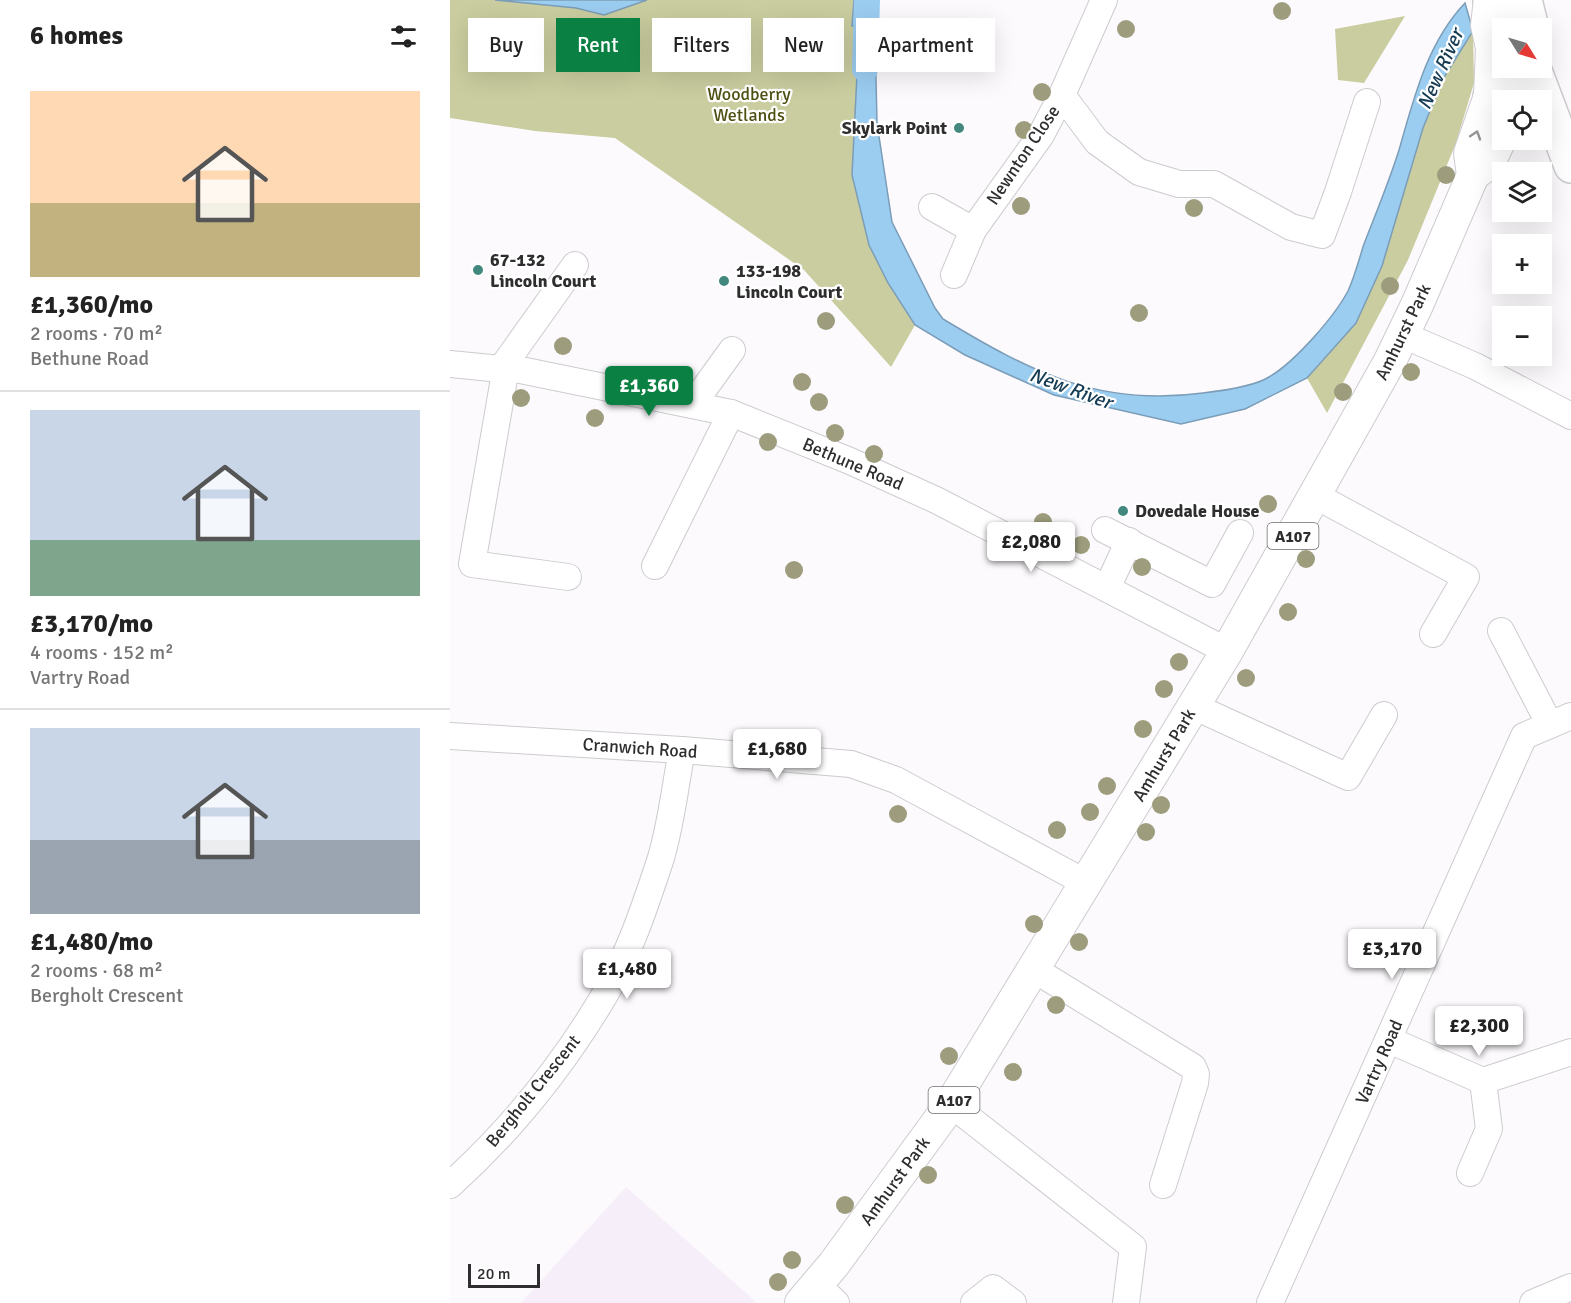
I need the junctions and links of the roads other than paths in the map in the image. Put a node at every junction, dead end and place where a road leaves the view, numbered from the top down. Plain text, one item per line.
1 (1104, 0) edge
2 (1490, 0) edge
3 (1525, 0) edge
4 (1500, 18) edge
5 (1530, 18) edge
6 (1539, 85) edge
7 (1062, 95) junction
8 (1490, 96) junction
9 (1367, 102) dead end
10 (1495, 150) edge
11 (1571, 166) edge
12 (1473, 175) junction
13 (933, 207) dead end
14 (974, 230) junction
15 (575, 265) dead end
16 (954, 275) dead end
17 (1403, 335) junction
18 (732, 350) dead end
19 (450, 364) edge
20 (504, 368) junction
21 (693, 404) junction
22 (731, 413) junction
23 (1571, 416) edge
24 (1316, 496) junction
25 (1105, 530) dead end
26 (1240, 533) dead end
27 (1128, 541) junction
28 (655, 566) dead end
29 (568, 577) dead end
30 (1107, 588) junction
31 (1501, 631) dead end
32 (1433, 634) dead end
33 (1227, 651) junction
34 (1193, 706) junction
35 (1384, 715) dead end
36 (1560, 720) edge
37 (450, 736) edge
38 (682, 750) junction
39 (1088, 884) junction
40 (1035, 970) junction
41 (1389, 1040) junction
42 (1571, 1052) edge
43 (1483, 1081) junction
44 (951, 1104) junction
45 (1470, 1173) dead end
46 (450, 1185) edge
47 (1163, 1185) dead end
48 (1571, 1287) edge
49 (818, 1297) edge
50 (974, 1303) edge
51 (1013, 1303) edge
52 (1126, 1303) edge
53 (1270, 1303) edge
54 (1533, 1303) edge

1 - 7 street, Newnton Close
2 - 4 highway
2 - 8 main road, Amhurst Park / A107
3 - 5 highway
6 - 8 highway
6 - 11 highway
7 - 9 street
7 - 14 street, Newnton Close
12 -> 8 main road, Amhurst Park / A107
10 - 12 main road, Amhurst Park / A107
12 - 17 main road, Amhurst Park / A107
13 - 14 street
14 - 16 street, Newnton Close
15 - 20 street
17 - 23 street
17 - 24 main road, Amhurst Park / A107
18 - 21 street
19 - 20 street, Bethune Road
20 - 21 street, Bethune Road
20 - 29 street
21 - 22 street, Bethune Road
22 - 28 street
22 - 30 street, Bethune Road
24 - 32 street
24 - 33 main road, Amhurst Park / A107
25 - 27 street
26 - 27 street
27 - 30 street
30 - 33 street, Bethune Road
31 - 36 street
33 - 34 main road, Amhurst Park / A107
34 - 35 street
34 - 39 main road, Amhurst Park / A107
36 - 41 street, Vartry Road
37 - 38 street, Cranwich Road
38 - 39 street, Cranwich Road
38 - 46 street, Bergholt Crescent
39 - 40 main road, Amhurst Park / A107
40 - 44 main road, Amhurst Park / A107
40 - 47 street
41 - 43 street
41 - 53 street, Vartry Road
42 - 43 street
43 - 45 street
44 - 49 main road, Amhurst Park / A107
44 - 52 street
48 - 54 street
50 - 51 street

